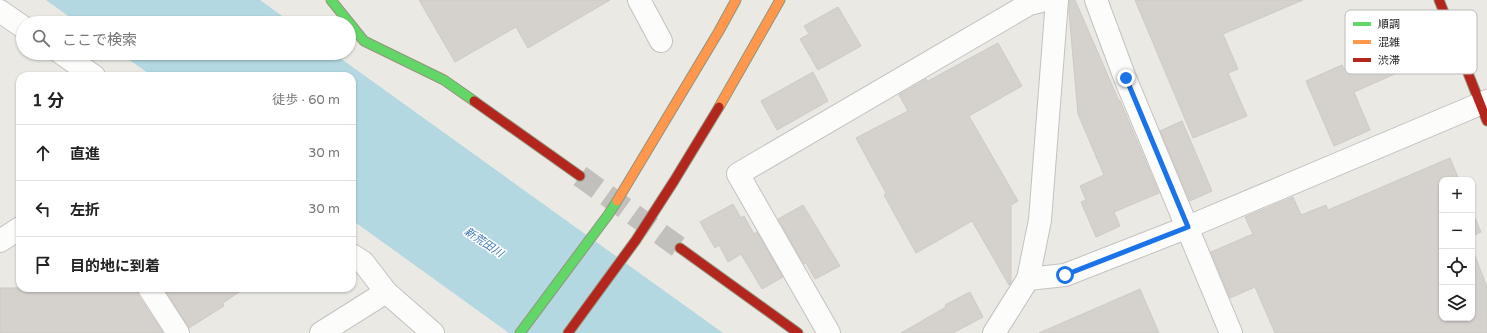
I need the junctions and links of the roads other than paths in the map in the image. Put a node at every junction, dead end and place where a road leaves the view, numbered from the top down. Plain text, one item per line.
1 (331, 0) edge
2 (639, 0) edge
3 (736, 0) edge
4 (780, 0) edge
5 (1045, 0) edge
6 (1057, 0) edge
7 (1096, 0) edge
8 (1439, 0) edge
9 (1443, 10) edge
10 (0, 11) edge
11 (344, 16) edge
12 (16, 22) edge
13 (356, 31) edge
14 (662, 40) dead end
15 (71, 60) edge
16 (88, 72) edge
17 (1470, 74) edge
18 (1485, 109) edge
19 (580, 176) tunnel mouth
20 (1188, 227) junction
21 (16, 231) edge
22 (0, 241) edge
23 (680, 248) tunnel mouth
24 (356, 258) edge
25 (1028, 279) junction
26 (152, 292) edge
27 (386, 292) junction
28 (178, 333) edge
29 (321, 333) edge
30 (433, 333) edge
31 (520, 333) edge
32 (568, 333) edge
33 (798, 333) edge
34 (829, 333) edge
35 (994, 333) edge
36 (1231, 333) edge

1 - 11 street
2 - 14 street
3 - 31 street
4 - 32 street
5 - 34 street
6 - 25 street
7 - 20 street
8 - 9 street
10 - 12 street
13 - 19 street
15 - 16 street
17 - 18 street
18 - 20 street
20 - 25 street
20 - 36 street
21 - 22 street
23 - 33 street
24 - 27 street
25 - 35 street
26 - 28 street
27 - 29 street
27 - 30 street

